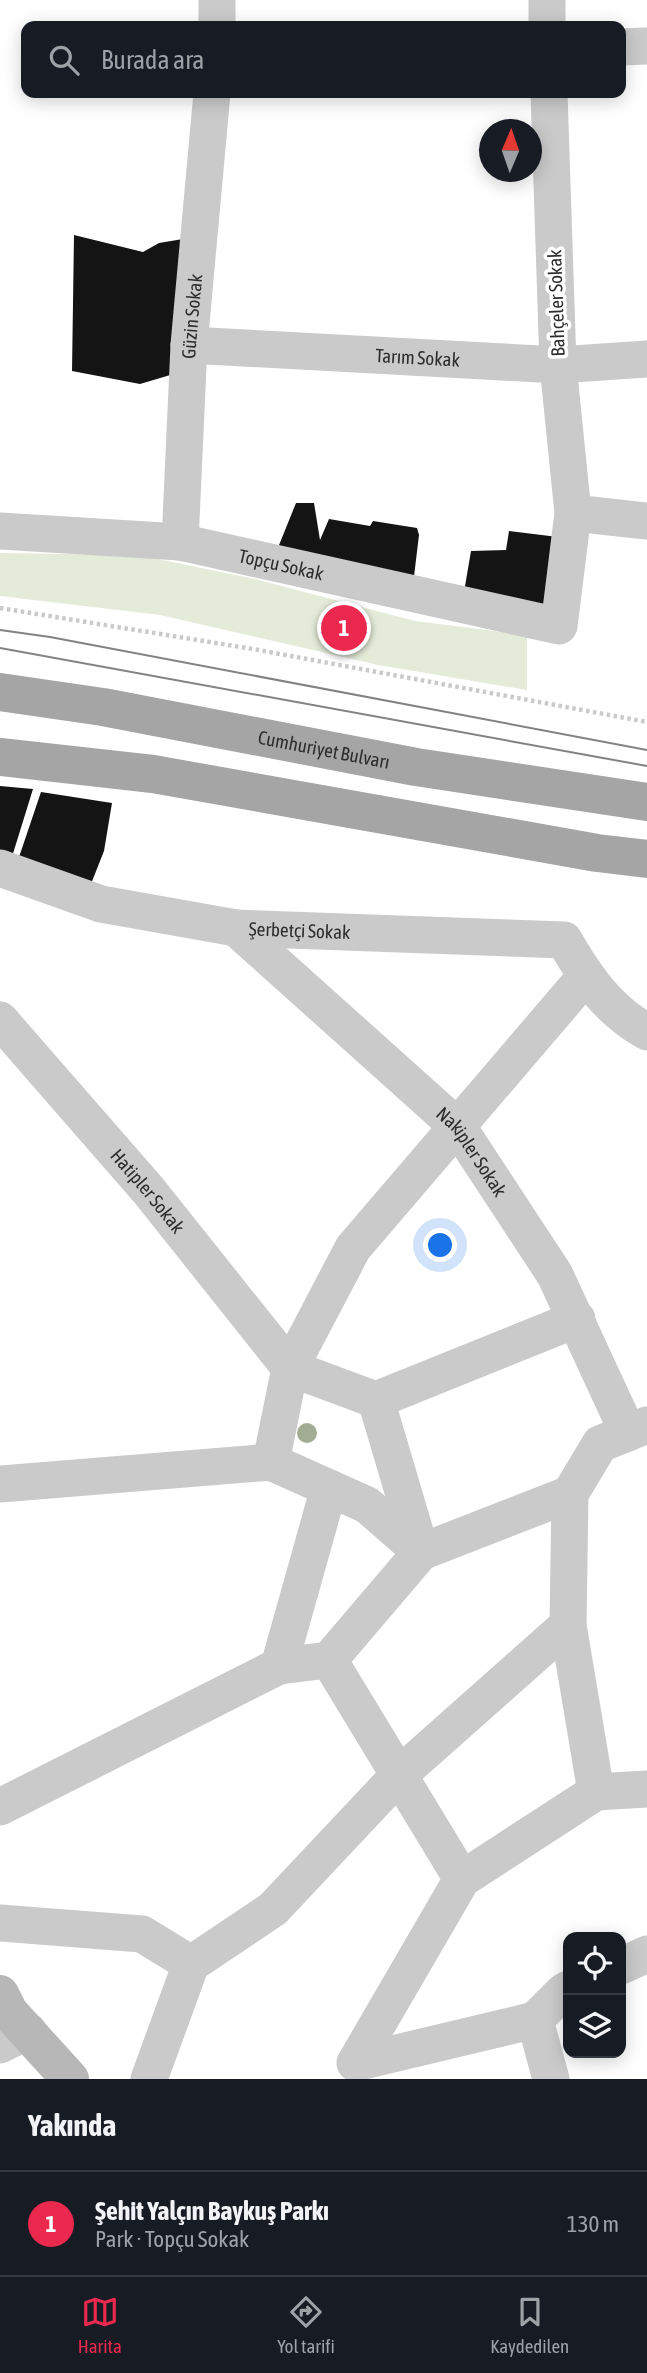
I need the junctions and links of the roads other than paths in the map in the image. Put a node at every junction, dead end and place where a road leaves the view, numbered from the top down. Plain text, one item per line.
1 (217, 0) edge
2 (547, 0) edge
3 (217, 21) edge
4 (547, 21) edge
5 (647, 46) edge
6 (626, 47) edge
7 (212, 98) edge
8 (549, 98) edge
9 (189, 345) junction
10 (647, 359) edge
11 (558, 365) junction
12 (573, 513) junction
13 (647, 521) edge
14 (0, 531) edge
15 (180, 542) junction
16 (0, 692) edge
17 (0, 757) edge
18 (647, 802) edge
19 (647, 859) edge
20 (0, 868) edge
21 (236, 928) junction
22 (585, 977) junction
23 (0, 1020) edge
24 (647, 1032) edge
25 (458, 1127) junction
26 (577, 1319) junction
27 (290, 1368) junction
28 (376, 1400) junction
29 (637, 1429) edge
30 (271, 1462) junction
31 (0, 1484) edge
32 (329, 1488) junction
33 (570, 1494) junction
34 (421, 1552) junction
35 (568, 1625) junction
36 (329, 1660) junction
37 (279, 1666) junction
38 (399, 1775) junction
39 (647, 1789) edge
40 (596, 1792) junction
41 (0, 1807) edge
42 (462, 1879) junction
43 (0, 1923) edge
44 (647, 1954) edge
45 (191, 1964) junction
46 (626, 1964) edge
47 (563, 1992) edge
48 (0, 1994) edge
49 (535, 2020) junction
50 (14, 2038) edge
51 (347, 2071) edge
52 (71, 2079) edge
53 (149, 2079) edge
54 (551, 2079) edge

1 - 3 street
2 - 4 street
5 - 6 street
7 - 9 street, Güzin Sokak
8 - 11 street, Bahçeler Sokak
9 - 11 street, Tarım Sokak
9 - 15 street, Güzin Sokak
10 - 11 street, Tarım Sokak
11 - 12 street, Bahçeler Sokak
12 - 13 street
12 - 15 street, Topçu Sokak
14 - 15 street, Topçu Sokak
16 - 18 main road, Cumhuriyet Bulvarı
17 - 19 main road
20 - 21 street, Şerbetçi Sokak
21 - 22 street, Şerbetçi Sokak
21 - 25 street, Nakipler Sokak
22 - 24 street
22 - 25 street
23 - 27 street, Hatipler Sokak
25 - 26 street, Nakipler Sokak
25 - 27 street
26 - 28 street
26 - 29 street, Nakipler Sokak
27 - 28 street
27 - 30 street
28 - 34 street
29 - 33 street
30 - 31 street
30 - 32 street
32 - 34 street
32 - 37 street
33 - 34 street
33 - 35 street
34 - 36 street
35 - 38 street
35 - 40 street
36 - 37 street
36 - 38 street
37 - 41 street
38 - 42 street
38 - 45 street
39 - 40 street
40 - 42 street
42 - 51 street
43 - 45 street
44 - 46 street
45 - 53 street
47 - 49 street
48 - 50 street
49 - 51 street
49 - 54 street
50 - 52 street

